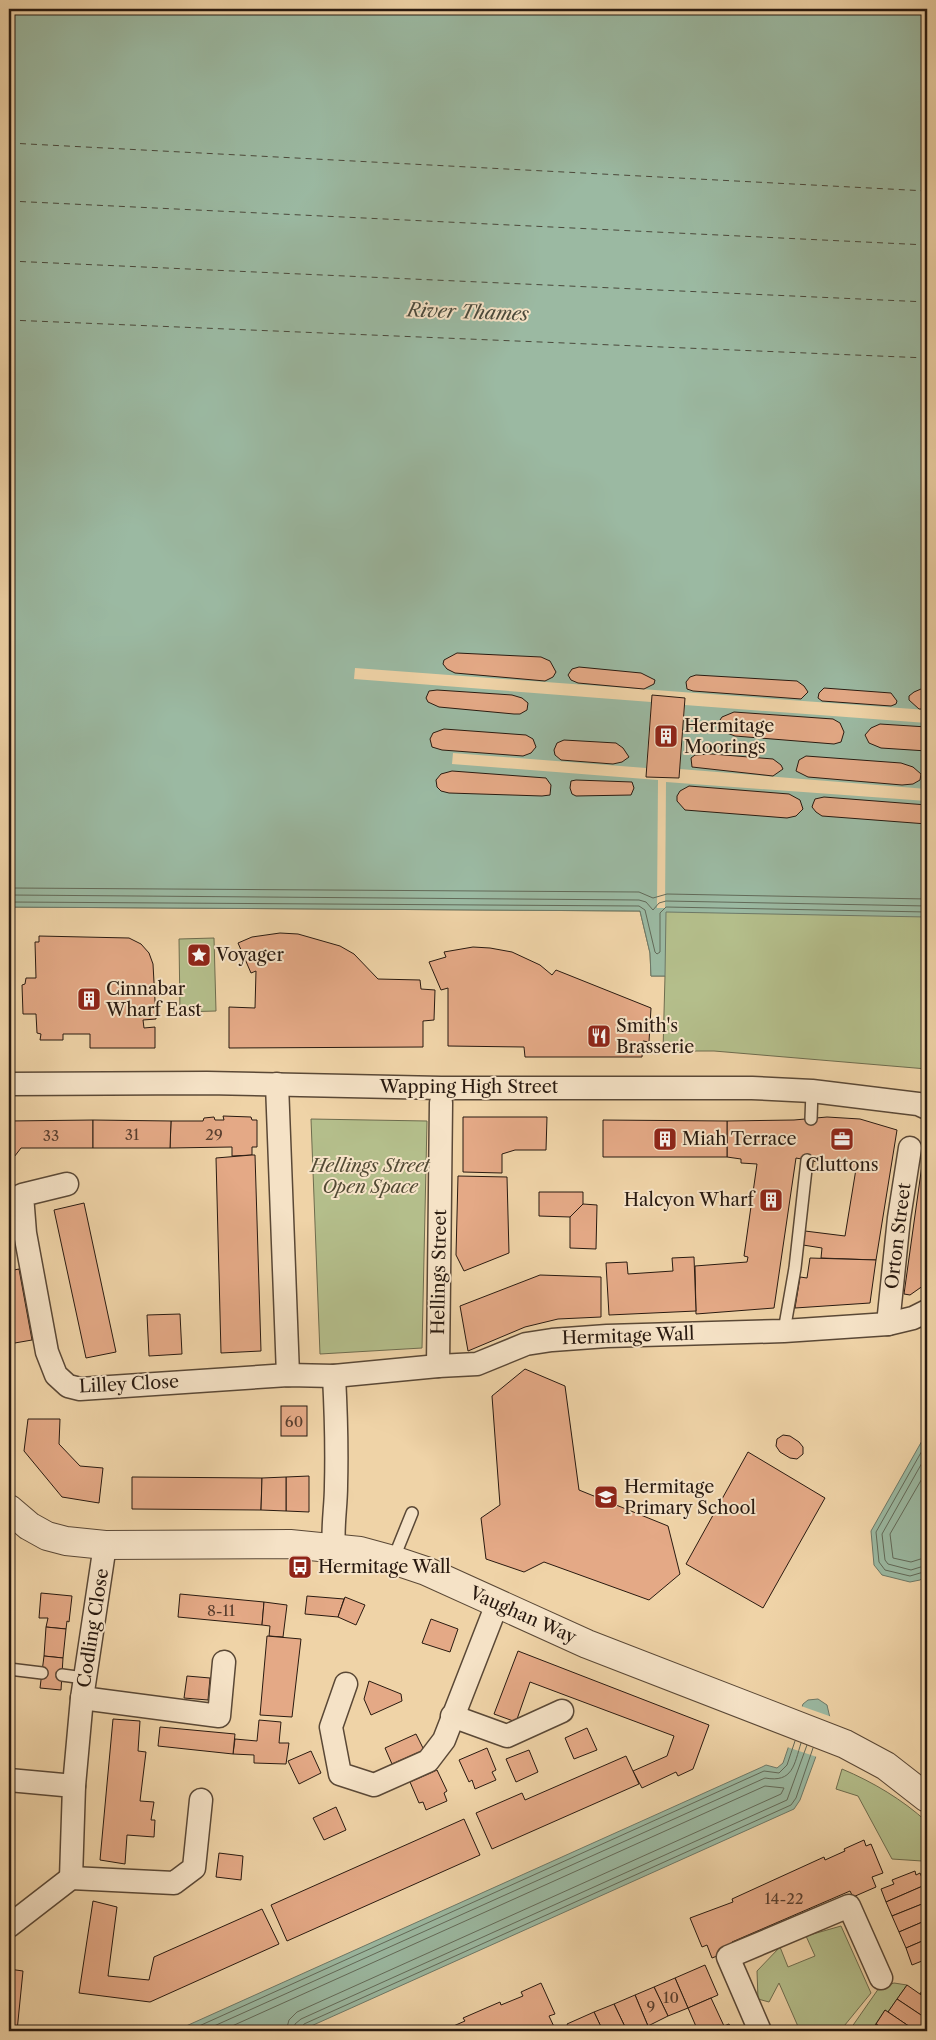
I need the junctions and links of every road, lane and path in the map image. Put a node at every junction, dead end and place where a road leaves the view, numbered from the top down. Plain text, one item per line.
1 (9, 1084) edge
2 (277, 1084) junction
3 (812, 1091) junction
4 (441, 1096) junction
5 (927, 1108) edge
6 (811, 1119) dead end
7 (910, 1148) dead end
8 (807, 1160) dead end
9 (67, 1184) dead end
10 (927, 1311) edge
11 (888, 1324) junction
12 (784, 1331) junction
13 (438, 1366) junction
14 (288, 1375) junction
15 (334, 1376) junction
16 (9, 1510) edge
17 (412, 1512) dead end
18 (105, 1544) junction
19 (334, 1548) junction
20 (393, 1560) junction
21 (497, 1604) junction
22 (224, 1662) dead end
23 (9, 1670) edge
24 (42, 1673) dead end
25 (62, 1675) dead end
26 (346, 1684) dead end
27 (83, 1688) junction
28 (562, 1711) dead end
29 (452, 1716) junction
30 (9, 1780) edge
31 (74, 1786) junction
32 (927, 1798) edge
33 (200, 1800) dead end
34 (71, 1878) junction
35 (9, 1926) edge
36 (881, 1978) dead end
37 (760, 2031) edge

1 - 2 street, Wapping High Street
2 - 4 street, Wapping High Street
2 - 14 street
3 - 4 street, Wapping High Street
3 - 5 street, Wapping High Street
3 - 6 lane
4 - 13 street, Hellings Street
7 - 11 street, Orton Street
8 - 12 lane
9 - 14 street, Lilley Close
10 - 11 street, Hermitage Wall
11 - 12 street, Hermitage Wall
12 - 13 street, Hermitage Wall
13 - 15 street, Hermitage Wall
14 - 15 street, Lilley Close
15 - 19 street
16 - 18 street, Vaughan Way
17 - 20 lane
18 - 19 street, Vaughan Way
18 - 27 street, Codling Close
19 - 20 street, Vaughan Way
20 - 21 street, Vaughan Way
21 - 29 street
21 - 32 street, Vaughan Way
22 - 27 street, Codling Close
23 - 24 lane
25 - 27 lane
26 - 29 street
27 - 31 street
28 - 29 street
30 - 31 street
31 - 34 street
33 - 34 street
34 - 35 street
36 - 37 street

